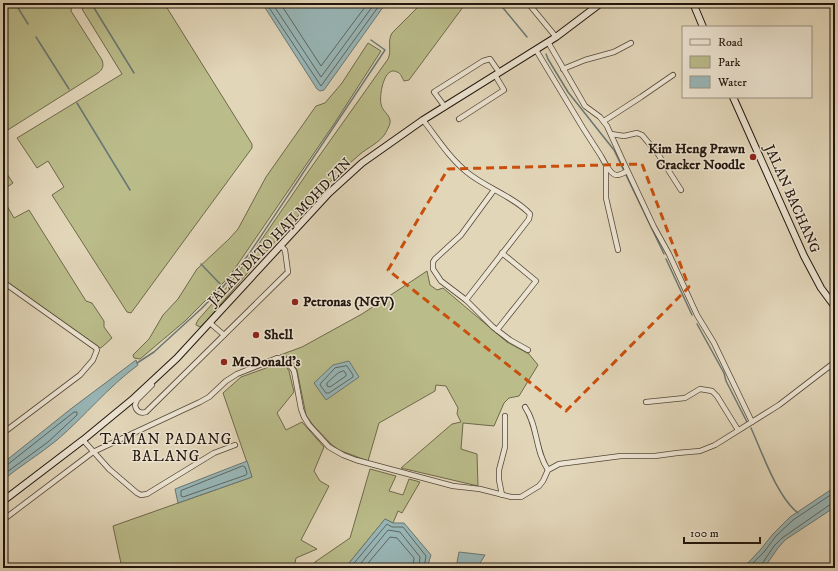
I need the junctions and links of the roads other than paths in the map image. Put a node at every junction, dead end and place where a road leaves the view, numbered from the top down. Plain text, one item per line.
1 (528, 3) edge
2 (601, 3) edge
3 (693, 3) edge
4 (703, 26) edge
5 (556, 37) junction
6 (548, 42) junction
7 (631, 43) dead end
8 (536, 50) junction
9 (563, 69) junction
10 (497, 74) junction
11 (673, 74) dead end
12 (733, 98) edge
13 (445, 107) junction
14 (459, 119) dead end
15 (423, 120) junction
16 (604, 121) junction
17 (611, 134) junction
18 (606, 165) junction
19 (627, 172) junction
20 (494, 190) junction
21 (681, 190) dead end
22 (281, 246) junction
23 (618, 250) dead end
24 (502, 253) junction
25 (3, 282) edge
26 (466, 300) junction
27 (835, 307) edge
28 (210, 322) junction
29 (497, 330) junction
30 (224, 335) junction
31 (528, 350) dead end
32 (835, 362) edge
33 (159, 374) junction
34 (646, 402) dead end
35 (525, 407) dead end
36 (505, 416) dead end
37 (752, 422) junction
38 (738, 430) junction
39 (3, 433) edge
40 (83, 440) junction
41 (235, 445) dead end
42 (93, 452) junction
43 (548, 470) junction
44 (16, 489) junction
45 (502, 495) junction
46 (3, 498) edge
47 (3, 501) edge
48 (3, 520) edge

1 - 5 street
2 - 5 main road, JALAN DATO HAJI MOHD ZIN
3 - 4 main road
5 - 6 main road, JALAN DATO HAJI MOHD ZIN
6 - 8 main road, JALAN DATO HAJI MOHD ZIN
6 - 9 street
7 - 9 street
8 - 10 main road, JALAN DATO HAJI MOHD ZIN
8 - 18 street
9 - 16 street
10 - 13 main road, JALAN DATO HAJI MOHD ZIN
10 - 13 street
10 - 14 street
11 - 16 street
12 - 27 main road, JALAN BACHANG
13 - 15 main road, JALAN DATO HAJI MOHD ZIN
15 - 20 street
15 - 22 main road, JALAN DATO HAJI MOHD ZIN
16 - 17 street
17 - 19 street
17 - 21 street
18 - 19 street
18 - 23 street
19 - 37 street
20 - 24 street
20 - 26 street
22 - 28 main road, JALAN DATO HAJI MOHD ZIN
22 - 30 street
24 - 26 street
24 - 29 street
25 - 39 street
26 - 29 street
28 - 30 street
28 - 33 main road, JALAN DATO HAJI MOHD ZIN
29 - 31 street
30 - 33 street
32 - 37 street
33 - 40 main road, JALAN DATO HAJI MOHD ZIN
34 - 38 street
35 - 43 street
36 - 45 street
37 - 38 street
38 - 43 street
40 - 42 street
40 - 44 main road, JALAN DATO HAJI MOHD ZIN
41 - 42 street
42 - 45 street
42 - 48 street
43 - 45 street
44 - 46 main road
44 - 47 main road

